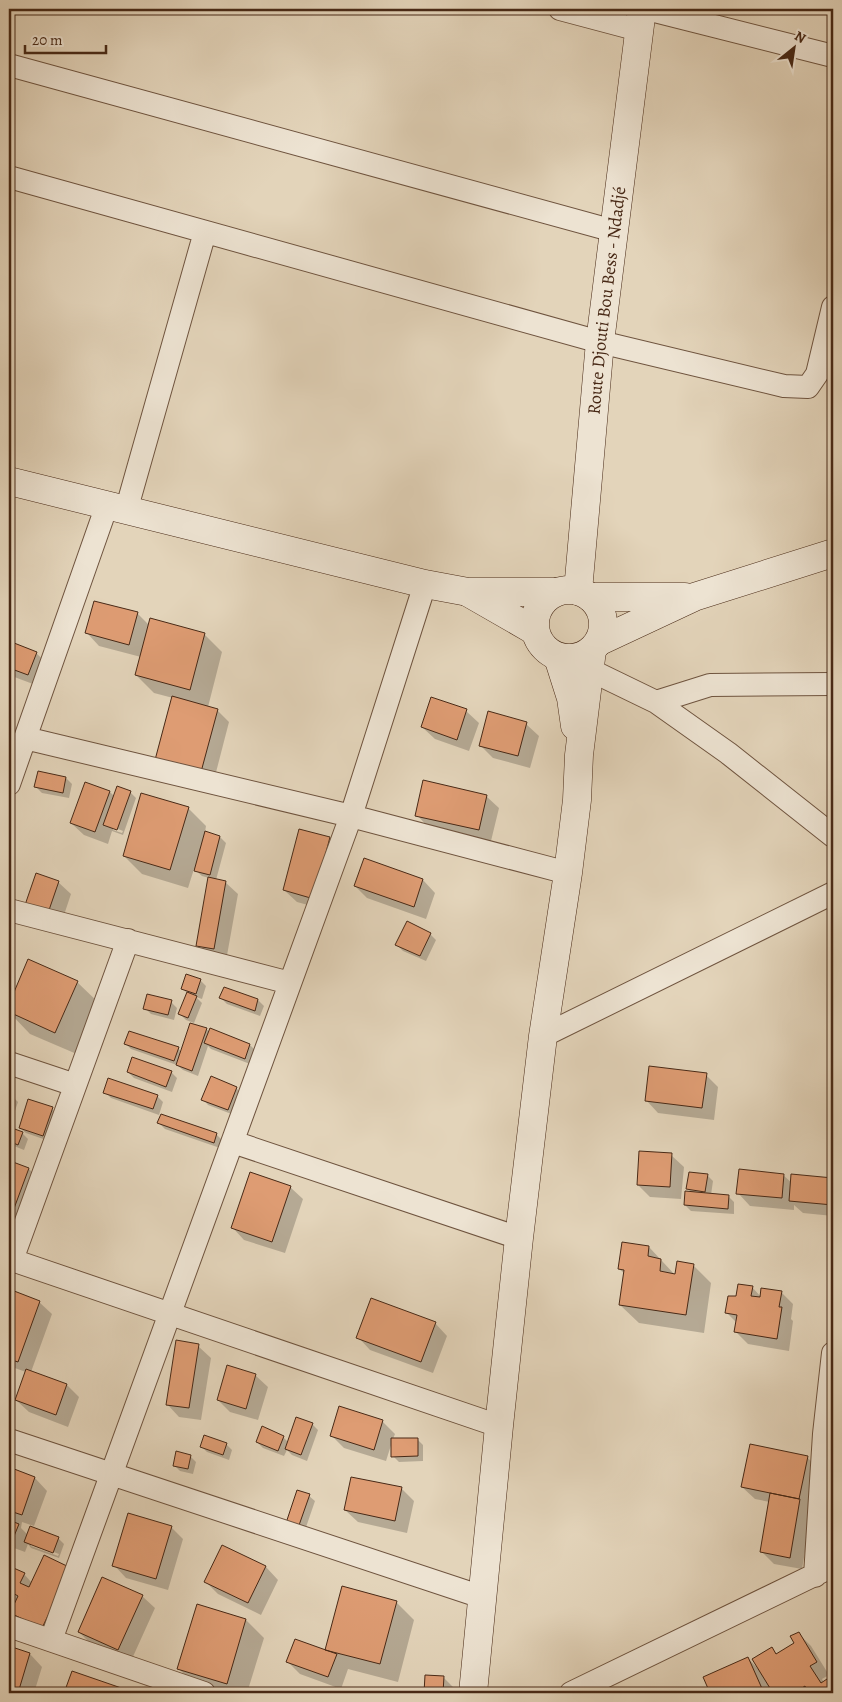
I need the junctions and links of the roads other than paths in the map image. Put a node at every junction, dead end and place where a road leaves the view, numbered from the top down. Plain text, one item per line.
1 (560, 9) edge
2 (643, 16) edge
3 (833, 56) edge
4 (9, 65) edge
5 (9, 177) edge
6 (614, 231) junction
7 (206, 232) junction
8 (833, 306) edge
9 (600, 342) junction
10 (9, 481) edge
11 (117, 508) junction
12 (833, 552) edge
13 (424, 584) junction
14 (468, 592) junction
15 (575, 594) junction
16 (694, 597) junction
17 (535, 631) junction
18 (594, 654) junction
19 (558, 657) junction
20 (833, 684) edge
21 (656, 702) junction
22 (25, 738) junction
23 (579, 755) junction
24 (9, 784) edge
25 (351, 816) junction
26 (833, 836) edge
27 (568, 873) junction
28 (833, 893) edge
29 (9, 910) edge
30 (128, 940) junction
31 (290, 983) junction
32 (543, 1036) junction
33 (9, 1063) edge
34 (76, 1085) junction
35 (233, 1142) junction
36 (519, 1238) junction
37 (10, 1260) edge
38 (169, 1314) junction
39 (833, 1353) edge
40 (499, 1426) junction
41 (9, 1440) edge
42 (111, 1474) junction
43 (824, 1571) edge
44 (482, 1597) junction
45 (9, 1626) edge
46 (51, 1640) junction
47 (204, 1693) edge
48 (473, 1693) edge
49 (571, 1693) edge

1 - 2 street
2 - 3 street
2 - 6 main road, Route Djouti Bou Bess - Ndadjé
4 - 6 street
5 - 7 street
6 - 9 main road, Route Djouti Bou Bess - Ndadjé
7 - 9 street
7 - 11 street
8 - 9 street
9 - 15 main road, Route Djouti Bou Bess - Ndadjé
10 - 11 main road
11 - 13 main road
11 - 22 street
12 - 16 main road
13 - 14 main road
13 - 25 street
14 - 15 main road
14 - 17 main road
15 - 16 main road
15 - 17 main road
15 - 18 main road
16 - 18 main road
17 - 19 main road
18 - 19 main road
18 - 21 street
18 - 23 main road
19 - 23 main road
20 - 21 street
21 - 26 street
22 - 24 street
22 - 25 street
23 - 27 main road
25 - 27 street
25 - 31 street
27 - 32 main road
28 - 32 street
29 - 30 street
30 - 31 street
30 - 34 street
31 - 35 street
32 - 36 main road
33 - 34 street
34 - 37 street
35 - 36 street
35 - 38 street
36 - 40 main road
37 - 38 street
38 - 40 street
38 - 42 street
39 - 43 street
40 - 44 main road
41 - 42 street
42 - 44 street
42 - 46 street
43 - 49 street
44 - 48 main road
45 - 46 street
46 - 47 street

